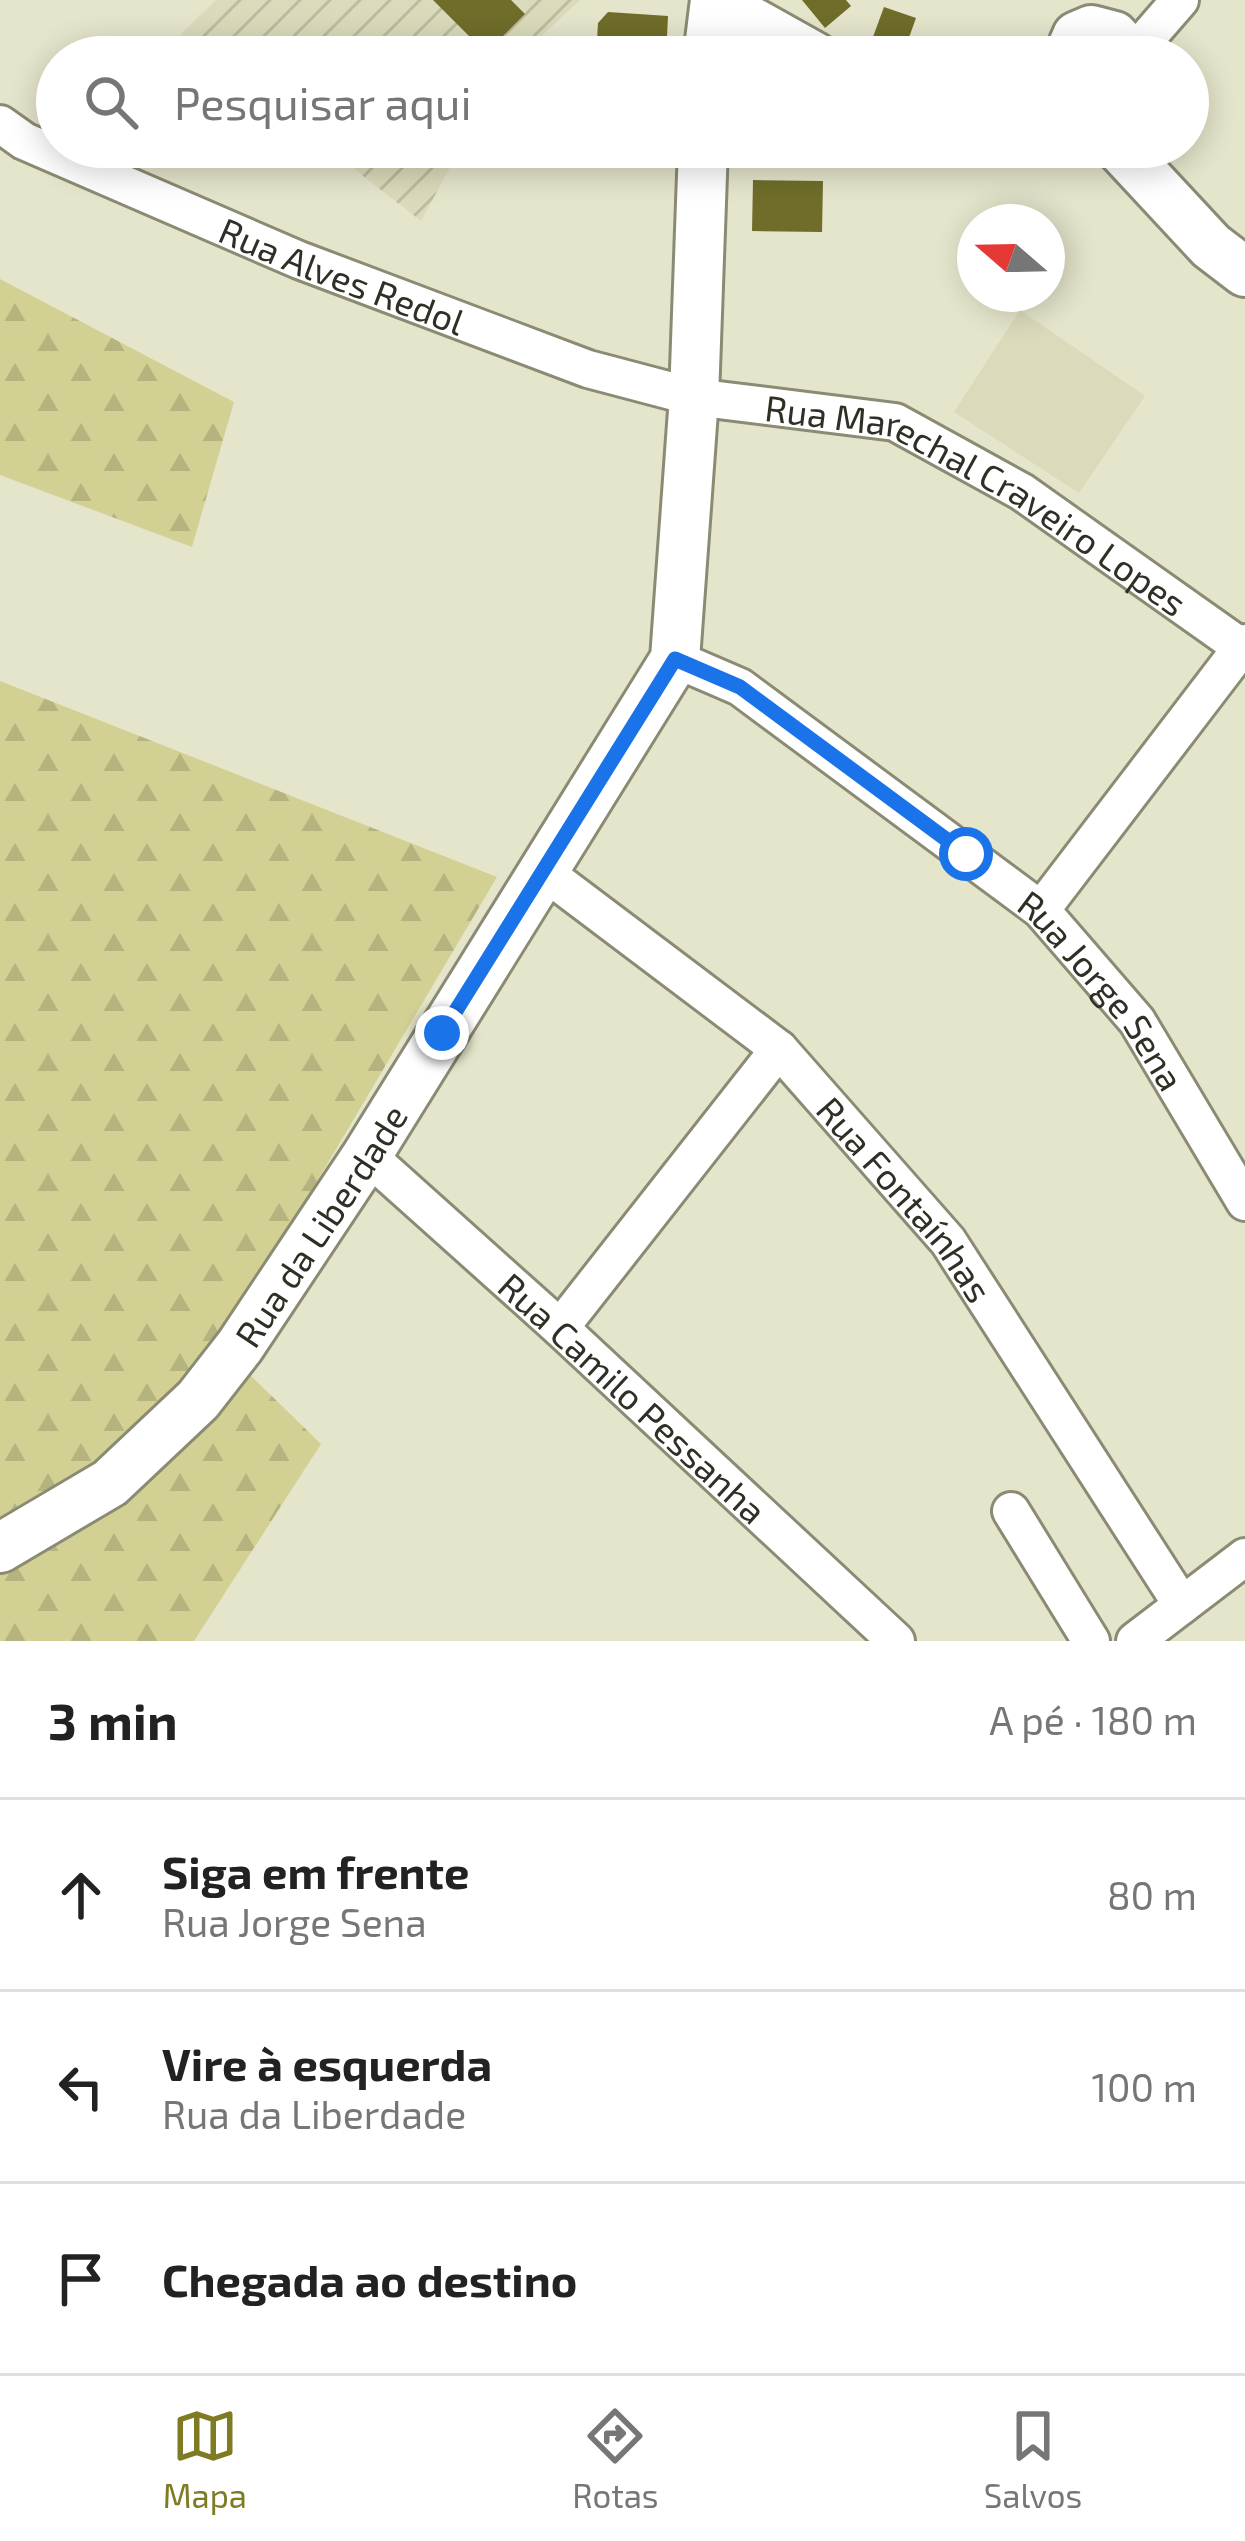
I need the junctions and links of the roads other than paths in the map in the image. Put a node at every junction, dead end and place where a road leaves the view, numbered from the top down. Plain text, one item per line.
1 (1180, 0) edge
2 (731, 6) edge
3 (1094, 31) edge
4 (719, 36) edge
5 (780, 36) edge
6 (0, 124) edge
7 (36, 146) edge
8 (86, 168) edge
9 (703, 168) edge
10 (1139, 168) edge
11 (1180, 168) edge
12 (1245, 241) edge
13 (1245, 272) edge
14 (694, 397) junction
15 (1243, 645) edge
16 (675, 659) junction
17 (543, 871) junction
18 (1042, 910) junction
19 (779, 1049) junction
20 (367, 1155) junction
21 (1245, 1202) edge
22 (560, 1328) junction
23 (1011, 1511) dead end
24 (0, 1548) edge
25 (1245, 1557) edge
26 (1182, 1605) junction
27 (896, 1641) edge
28 (1091, 1641) edge
29 (1135, 1641) edge

1 - 3 street
2 - 4 street
2 - 5 street
6 - 7 street, Rua Alves Redol
8 - 14 street, Rua Alves Redol
9 - 14 street, Rua da Liberdade
10 - 13 street
11 - 12 street
14 - 15 street, Rua Marechal Craveiro Lopes
14 - 16 street, Rua da Liberdade
15 - 18 street
16 - 17 street, Rua da Liberdade
16 - 18 street, Rua Jorge Sena
17 - 19 street, Rua Fontaínhas
17 - 20 street, Rua da Liberdade
18 - 21 street, Rua Jorge Sena
19 - 22 street
19 - 26 street, Rua Fontaínhas
20 - 22 street, Rua Camilo Pessanha
20 - 24 street, Rua da Liberdade
22 - 27 street, Rua Camilo Pessanha
23 - 28 street
25 - 26 street
26 - 29 street

